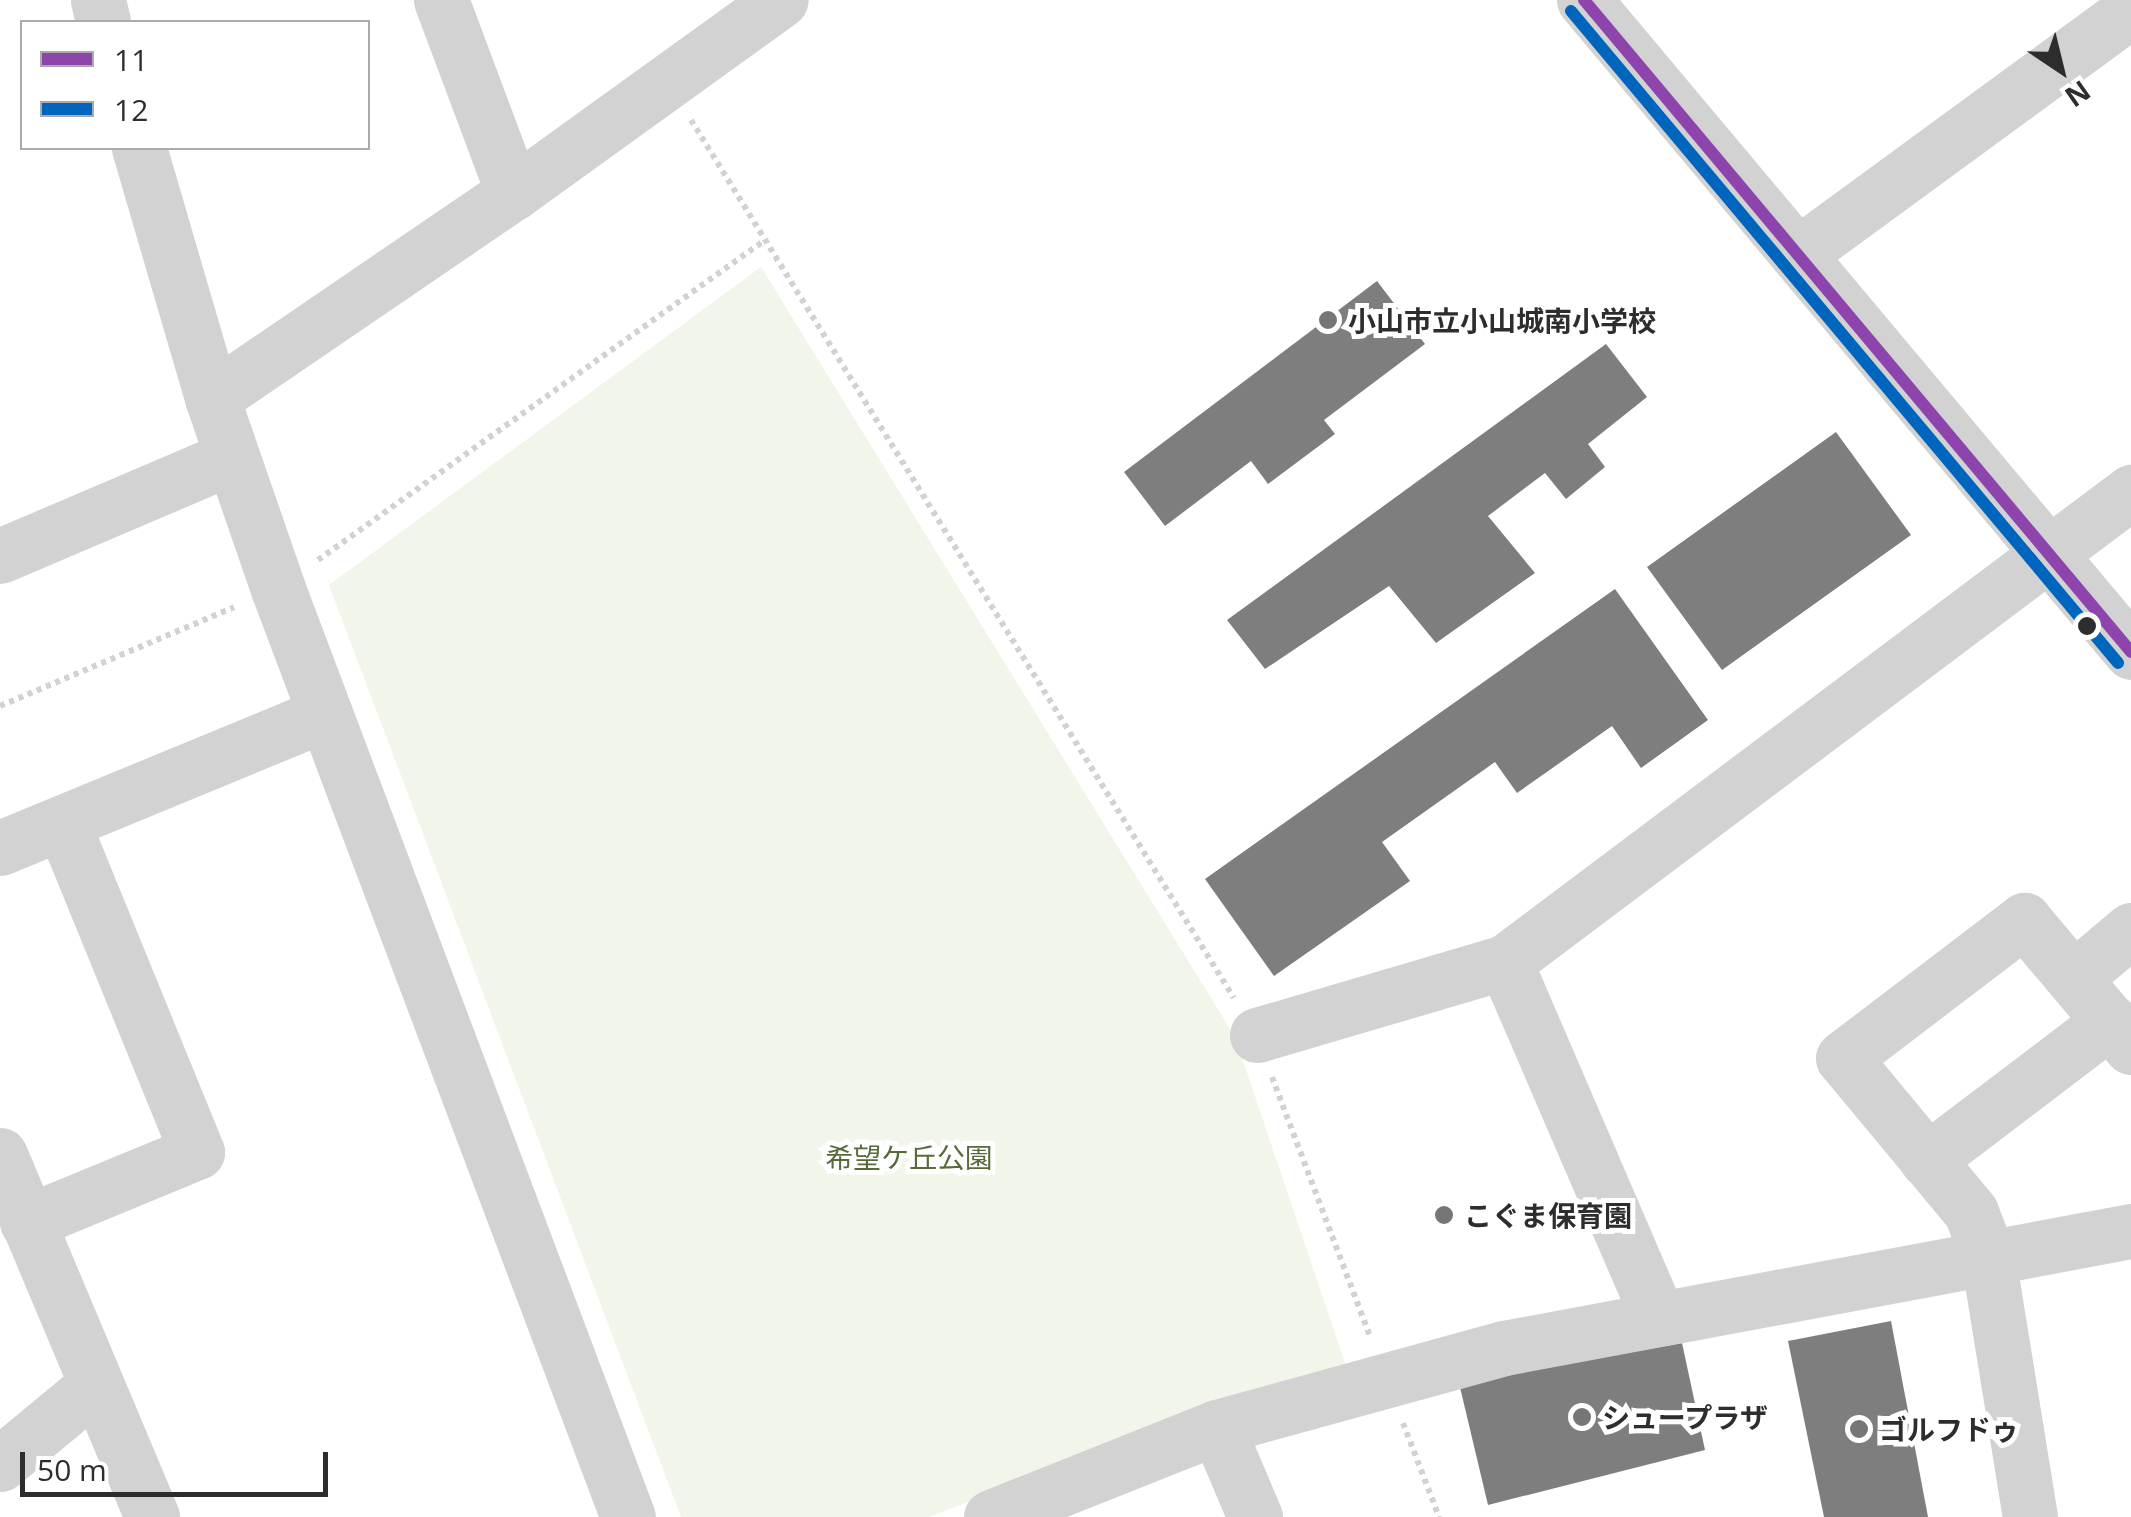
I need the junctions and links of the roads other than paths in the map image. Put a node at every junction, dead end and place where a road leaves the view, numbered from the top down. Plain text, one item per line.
1 (441, 0) edge
2 (781, 0) edge
3 (1584, 0) edge
4 (2131, 10) edge
5 (140, 150) edge
6 (514, 193) junction
7 (1798, 254) junction
8 (212, 398) junction
9 (232, 458) junction
10 (2131, 492) edge
11 (2046, 554) junction
12 (0, 556) edge
13 (2131, 652) edge
14 (323, 716) junction
15 (63, 822) junction
16 (0, 848) edge
17 (2131, 930) edge
18 (1506, 962) junction
19 (2075, 977) junction
20 (2120, 1034) edge
21 (1257, 1035) road end
22 (0, 1155) edge
23 (1927, 1160) junction
24 (27, 1222) junction
25 (2131, 1231) edge
26 (1988, 1256) junction
27 (1658, 1317) junction
28 (96, 1385) junction
29 (1217, 1427) junction
30 (0, 1464) edge
31 (152, 1517) edge
32 (628, 1517) edge
33 (991, 1517) edge
34 (1255, 1517) edge
35 (2030, 1517) edge

1 - 6 street
2 - 6 street
3 - 7 street
4 - 7 street
5 - 8 street
6 - 8 street
7 - 11 street
8 - 9 street
9 - 12 street
9 - 14 street
10 - 11 street
11 - 13 street
11 - 18 street
14 - 15 street
14 - 32 street
15 - 16 street
15 - 24 street
17 - 19 street
18 - 21 street
18 - 27 street
19 - 20 street
19 - 23 street
20 - 23 street
22 - 24 street
23 - 26 street
24 - 28 street
25 - 26 street
26 - 27 street
26 - 35 street
27 - 29 street
28 - 30 street
28 - 31 street
29 - 33 street
29 - 34 street

